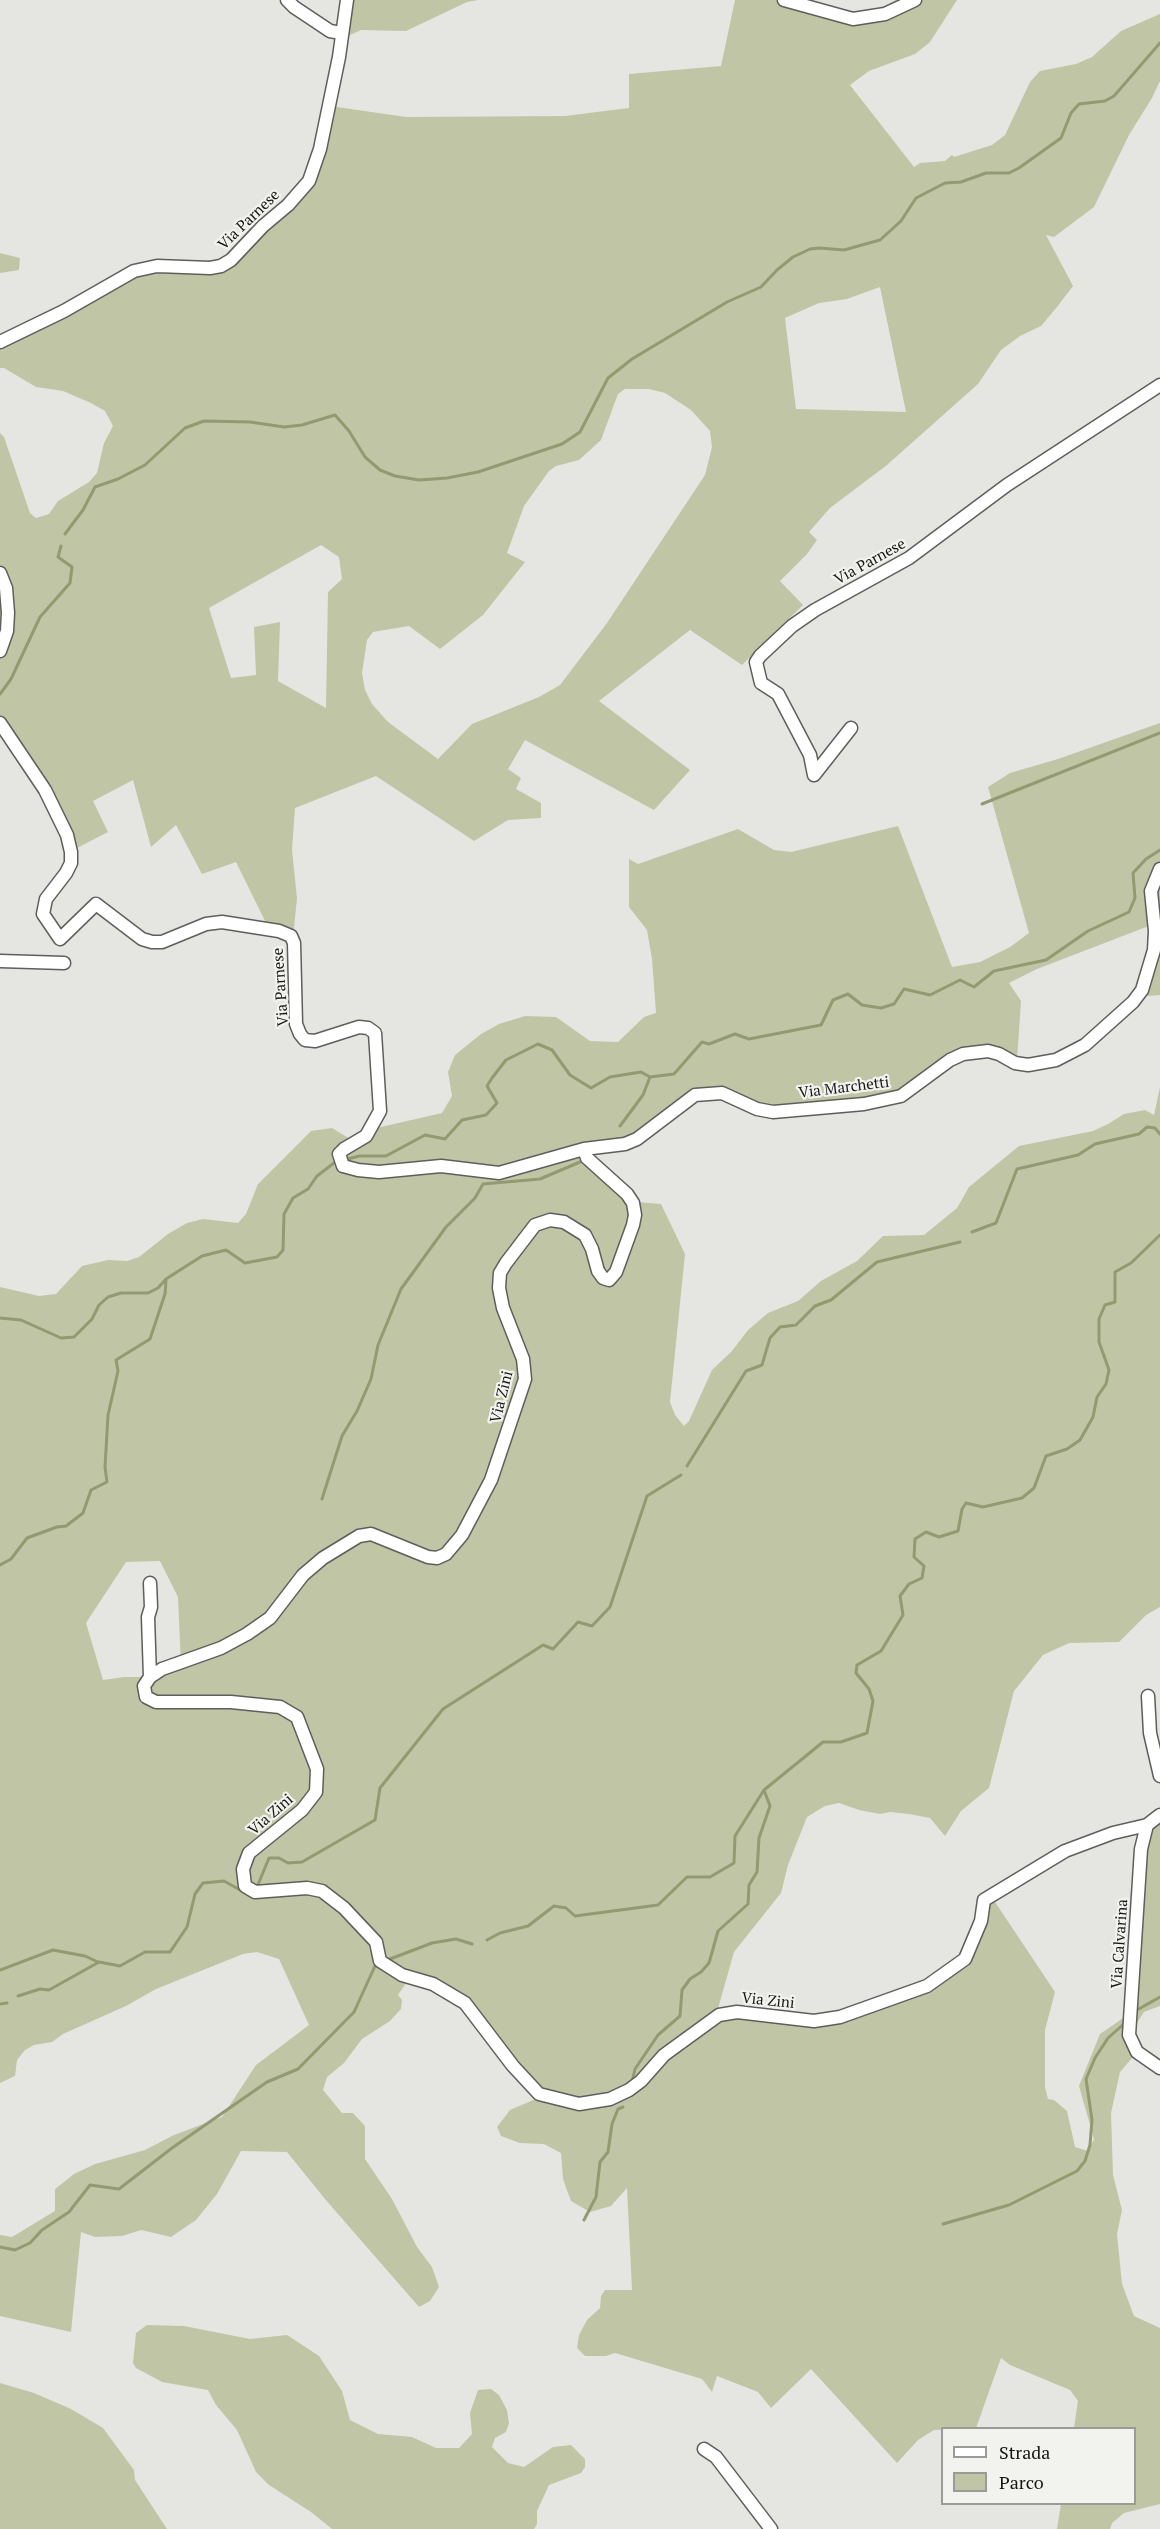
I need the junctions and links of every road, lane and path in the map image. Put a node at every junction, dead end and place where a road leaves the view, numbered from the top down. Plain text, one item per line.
1 (287, 0) edge
2 (347, 0) edge
3 (784, 0) edge
4 (915, 0) edge
5 (341, 33) junction
6 (0, 342) edge
7 (1160, 386) edge
8 (0, 573) edge
9 (0, 651) edge
10 (0, 723) edge
11 (851, 728) dead end
12 (1160, 869) edge
13 (0, 961) edge
14 (64, 963) dead end
15 (585, 1149) junction
16 (477, 1172) joint
17 (150, 1583) dead end
18 (150, 1677) junction
19 (1148, 1696) dead end
20 (1160, 1776) edge
21 (1160, 1815) edge
22 (1147, 1825) junction
23 (1160, 2068) edge
24 (704, 2449) dead end
25 (771, 2529) edge

1 - 5 street
2 - 5 street, Via Parnese
3 - 4 street
5 - 6 street, Via Parnese
7 - 11 street, Via Parnese
8 - 9 street
10 - 16 street, Via Parnese
12 - 15 street, Via Marchetti
13 - 14 street
15 - 16 street, Via Marchetti
15 - 18 street, Via Zini
17 - 18 street
18 - 22 street, Via Zini
19 - 20 street
21 - 22 street
22 - 23 street, Via Calvarina
24 - 25 street

